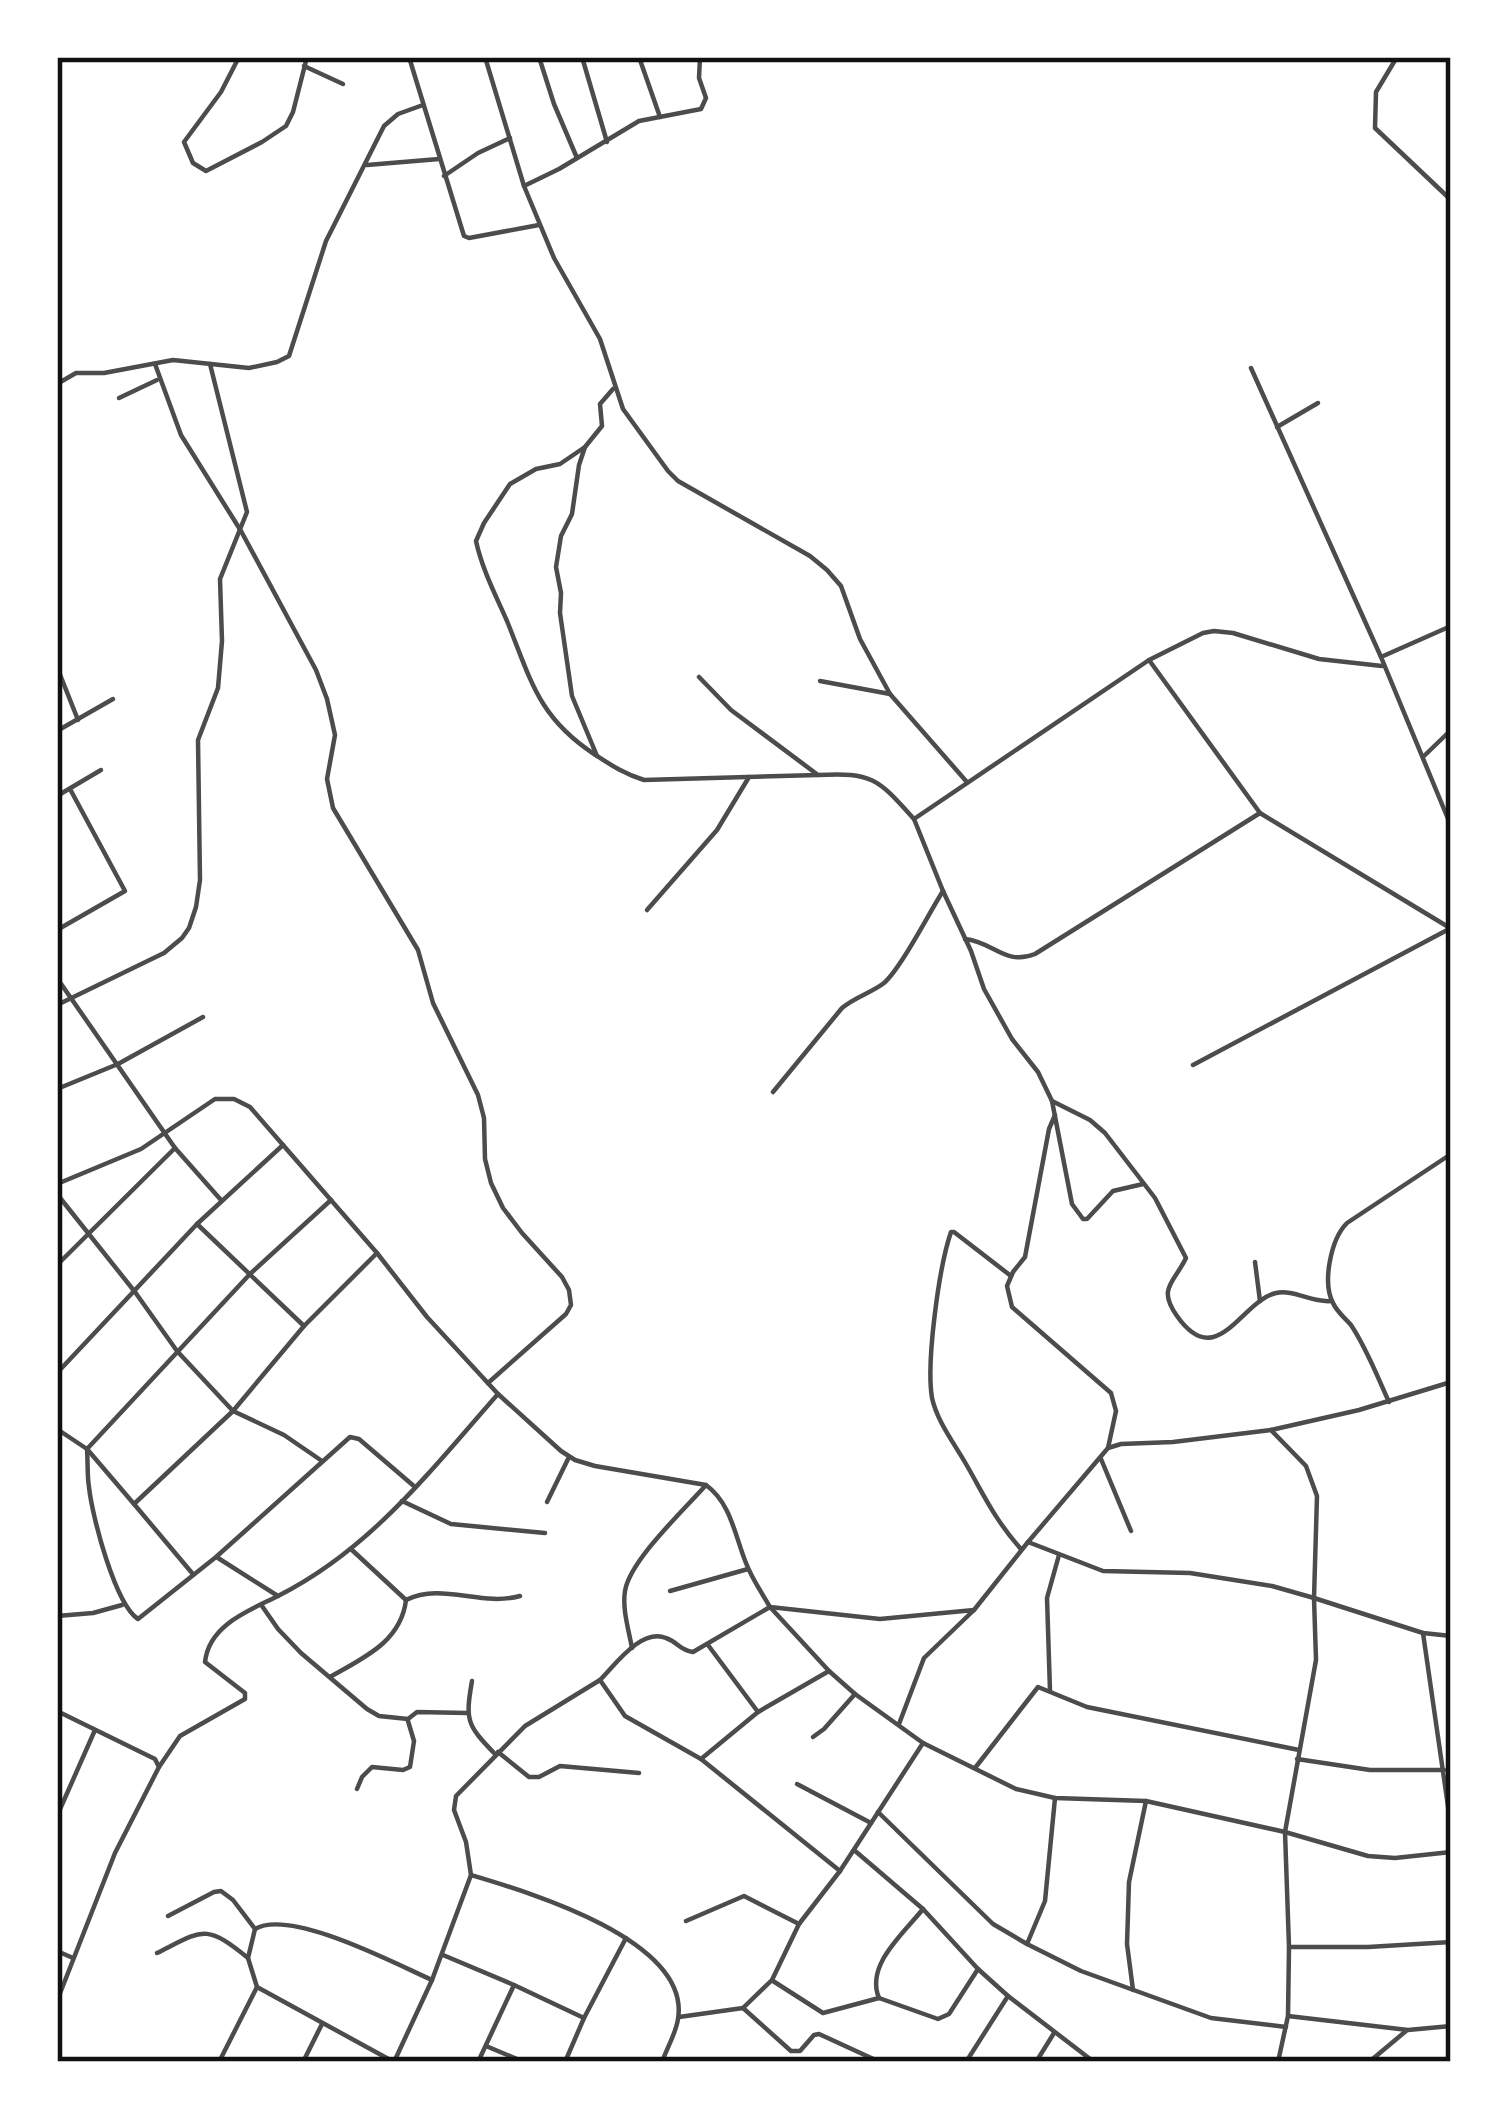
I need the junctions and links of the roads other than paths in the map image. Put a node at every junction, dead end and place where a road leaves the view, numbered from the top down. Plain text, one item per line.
1 (238, 57) edge
2 (307, 57) edge
3 (409, 57) edge
4 (485, 57) edge
5 (539, 57) edge
6 (582, 57) edge
7 (639, 57) edge
8 (700, 57) edge
9 (1397, 57) edge
10 (304, 66) junction
11 (343, 84) dead end
12 (423, 105) junction
13 (660, 117) junction
14 (510, 138) junction
15 (607, 142) junction
16 (439, 159) junction
17 (578, 159) junction
18 (366, 165) junction
19 (444, 176) junction
20 (524, 186) junction
21 (1451, 200) edge
22 (540, 225) junction
23 (155, 364) junction
24 (210, 364) junction
25 (1251, 368) dead end
26 (159, 379) junction
27 (57, 384) edge
28 (614, 388) junction
29 (118, 398) dead end
30 (1318, 403) dead end
31 (1277, 427) junction
32 (585, 447) junction
33 (242, 531) junction
34 (1451, 626) edge
35 (1381, 657) junction
36 (1149, 660) junction
37 (1382, 666) junction
38 (57, 667) edge
39 (699, 677) dead end
40 (820, 681) dead end
41 (890, 694) junction
42 (113, 699) dead end
43 (78, 720) junction
44 (1451, 730) edge
45 (57, 731) edge
46 (597, 756) junction
47 (1424, 756) junction
48 (101, 770) dead end
49 (818, 775) junction
50 (748, 777) junction
51 (968, 783) junction
52 (70, 789) junction
53 (57, 796) edge
54 (1260, 813) junction
55 (914, 819) junction
56 (1451, 826) edge
57 (943, 891) junction
58 (647, 910) dead end
59 (1450, 928) edge
60 (57, 930) edge
61 (965, 939) junction
62 (57, 978) edge
63 (72, 998) junction
64 (57, 1005) edge
65 (202, 1016) dead end
66 (118, 1064) junction
67 (1193, 1065) dead end
68 (57, 1089) edge
69 (772, 1092) dead end
70 (1052, 1101) junction
71 (1055, 1115) junction
72 (166, 1133) junction
73 (283, 1145) junction
74 (175, 1148) junction
75 (1451, 1154) edge
76 (57, 1184) edge
77 (1144, 1184) junction
78 (57, 1194) edge
79 (221, 1200) junction
80 (331, 1200) junction
81 (197, 1224) junction
82 (88, 1235) junction
83 (377, 1253) junction
84 (1255, 1262) dead end
85 (57, 1265) edge
86 (250, 1274) junction
87 (1011, 1276) junction
88 (134, 1292) junction
89 (1260, 1301) junction
90 (1331, 1301) junction
91 (304, 1326) junction
92 (178, 1351) junction
93 (57, 1373) edge
94 (1451, 1382) edge
95 (488, 1383) junction
96 (498, 1394) junction
97 (1389, 1402) junction
98 (232, 1411) junction
99 (57, 1429) edge
100 (1271, 1430) junction
101 (1108, 1448) junction
102 (87, 1449) junction
103 (569, 1456) junction
104 (1100, 1456) junction
105 (322, 1461) junction
106 (706, 1484) junction
107 (415, 1487) junction
108 (402, 1502) junction
109 (547, 1502) dead end
110 (134, 1504) junction
111 (1131, 1531) dead end
112 (544, 1533) dead end
113 (1028, 1542) junction
114 (352, 1550) junction
115 (1022, 1550) junction
116 (1059, 1555) junction
117 (217, 1557) junction
118 (748, 1570) junction
119 (193, 1574) junction
120 (670, 1591) dead end
121 (278, 1596) junction
122 (520, 1596) dead end
123 (1314, 1598) junction
124 (406, 1600) junction
125 (262, 1604) junction
126 (124, 1605) junction
127 (770, 1607) junction
128 (974, 1610) junction
129 (57, 1616) edge
130 (1423, 1633) junction
131 (1451, 1636) edge
132 (708, 1645) junction
133 (632, 1648) junction
134 (829, 1671) junction
135 (329, 1677) junction
136 (600, 1680) junction
137 (472, 1681) dead end
138 (1050, 1691) junction
139 (855, 1694) junction
140 (57, 1711) edge
141 (467, 1712) junction
142 (758, 1712) junction
143 (408, 1719) junction
144 (898, 1726) junction
145 (95, 1730) junction
146 (813, 1737) dead end
147 (923, 1743) junction
148 (496, 1753) junction
149 (1298, 1755) junction
150 (701, 1759) junction
151 (159, 1767) junction
152 (974, 1769) junction
153 (1444, 1770) junction
154 (639, 1773) dead end
155 (797, 1784) dead end
156 (357, 1789) dead end
157 (1055, 1798) junction
158 (1145, 1801) junction
159 (878, 1812) junction
160 (57, 1816) edge
161 (871, 1823) junction
162 (1451, 1827) edge
163 (1285, 1832) junction
164 (854, 1850) junction
165 (1451, 1852) edge
166 (840, 1870) junction
167 (471, 1875) junction
168 (923, 1909) junction
169 (168, 1916) dead end
170 (686, 1921) dead end
171 (799, 1924) junction
172 (255, 1929) junction
173 (626, 1938) junction
174 (1451, 1942) edge
175 (1027, 1943) junction
176 (1289, 1947) junction
177 (57, 1951) edge
178 (157, 1953) dead end
179 (443, 1955) junction
180 (73, 1958) junction
181 (248, 1958) junction
182 (978, 1969) junction
183 (432, 1980) junction
184 (772, 1980) junction
185 (514, 1985) junction
186 (257, 1987) junction
187 (1133, 1990) junction
188 (1008, 1996) junction
189 (879, 1998) junction
190 (57, 2001) edge
191 (742, 2008) junction
192 (1288, 2016) junction
193 (679, 2017) junction
194 (584, 2018) junction
195 (322, 2024) junction
196 (1451, 2026) edge
197 (1286, 2027) junction
198 (1408, 2030) junction
199 (1054, 2033) junction
200 (486, 2046) junction
201 (219, 2062) edge
202 (303, 2062) edge
203 (394, 2062) edge
204 (478, 2062) edge
205 (524, 2062) edge
206 (565, 2062) edge
207 (662, 2062) edge
208 (880, 2062) edge
209 (966, 2062) edge
210 (1036, 2062) edge
211 (1094, 2062) edge
212 (1278, 2062) edge
213 (1369, 2062) edge

1 - 10 street
2 - 10 street
3 - 12 street
4 - 14 street
5 - 17 street
6 - 15 street
7 - 13 street
8 - 13 street
9 - 21 street
10 - 11 street
12 - 16 street
12 - 18 street
13 - 15 street
14 - 19 street
14 - 20 street
15 - 17 street
16 - 18 street
16 - 19 street
17 - 20 street
18 - 24 street
19 - 22 street
20 - 22 street
22 - 28 street
23 - 24 street
23 - 26 street
23 - 27 street
24 - 33 street
25 - 31 street
26 - 29 street
26 - 33 street
28 - 32 street
28 - 41 street
30 - 31 street
31 - 35 street
32 - 46 street
32 - 46 street
33 - 63 street
33 - 95 street
34 - 35 street
35 - 37 street
36 - 37 street
36 - 51 street
36 - 54 street
37 - 47 street
38 - 43 street
39 - 49 street
40 - 41 street
41 - 51 street
42 - 43 street
43 - 45 street
44 - 47 street
46 - 50 street
47 - 56 street
48 - 52 street
49 - 50 street
49 - 55 street
50 - 58 street
51 - 55 street
52 - 53 street
52 - 60 street
54 - 59 street
54 - 61 street
55 - 57 street
57 - 61 street
57 - 69 street
59 - 67 street
61 - 70 street
62 - 63 street
63 - 64 street
63 - 66 street
65 - 66 street
66 - 68 street
66 - 72 street
70 - 71 street
70 - 77 street
71 - 77 street
71 - 87 street
72 - 73 street
72 - 74 street
72 - 76 street
73 - 79 street
73 - 80 street
74 - 79 street
74 - 82 street
75 - 90 street
77 - 89 street
78 - 82 street
79 - 81 street
80 - 83 street
80 - 86 street
81 - 86 street
81 - 88 street
82 - 85 street
82 - 88 street
83 - 91 street
83 - 95 street
84 - 89 street
86 - 91 street
86 - 92 street
87 - 101 street
87 - 115 street
88 - 92 street
88 - 93 street
89 - 90 street
90 - 97 street
91 - 98 street
92 - 98 street
92 - 102 street
94 - 97 street
95 - 96 street
96 - 103 street
96 - 107 street
97 - 100 street
98 - 105 street
98 - 110 street
99 - 102 street
100 - 101 street
100 - 123 street
101 - 104 street
102 - 110 street
102 - 126 street
103 - 106 street
103 - 109 street
104 - 111 street
104 - 113 street
105 - 107 street
105 - 117 street
106 - 118 street
106 - 133 street
107 - 108 street
108 - 112 street
108 - 114 street
110 - 119 street
113 - 115 street
113 - 116 street
114 - 121 street
114 - 124 street
115 - 128 street
116 - 123 street
116 - 138 street
117 - 119 street
117 - 121 street
118 - 120 street
118 - 127 street
119 - 126 street
121 - 125 street
122 - 124 street
123 - 130 street
123 - 149 street
124 - 135 street
125 - 135 street
125 - 151 street
126 - 129 street
127 - 128 street
127 - 132 street
127 - 134 street
128 - 144 street
130 - 131 street
130 - 153 street
132 - 133 street
132 - 142 street
133 - 136 street
134 - 139 street
134 - 142 street
135 - 143 street
136 - 148 street
136 - 150 street
137 - 141 street
138 - 149 street
138 - 152 street
139 - 144 street
139 - 146 street
140 - 145 street
141 - 143 street
141 - 148 street
142 - 150 street
143 - 156 street
144 - 147 street
145 - 151 street
145 - 160 street
147 - 152 street
147 - 159 street
148 - 154 street
148 - 167 street
149 - 153 street
149 - 163 street
150 - 166 street
151 - 180 street
152 - 157 street
153 - 162 street
155 - 161 street
157 - 158 street
157 - 175 street
158 - 163 street
158 - 187 street
159 - 161 street
159 - 175 street
161 - 164 street
163 - 165 street
163 - 176 street
164 - 166 street
164 - 168 street
166 - 171 street
167 - 173 street
167 - 179 street
168 - 182 street
168 - 189 street
169 - 172 street
170 - 171 street
171 - 184 street
172 - 181 street
172 - 183 street
173 - 193 street
173 - 194 street
174 - 176 street
175 - 187 street
176 - 192 street
177 - 180 street
178 - 181 street
179 - 183 street
179 - 185 street
180 - 190 street
181 - 186 street
182 - 188 street
182 - 189 street
183 - 203 street
184 - 189 street
184 - 191 street
185 - 194 street
185 - 200 street
186 - 195 street
186 - 201 street
187 - 197 street
188 - 199 street
188 - 209 street
191 - 193 street
191 - 208 street
192 - 197 street
192 - 198 street
193 - 207 street
194 - 206 street
195 - 202 street
195 - 203 street
196 - 198 street
197 - 212 street
198 - 213 street
199 - 210 street
199 - 211 street
200 - 204 street
200 - 205 street

